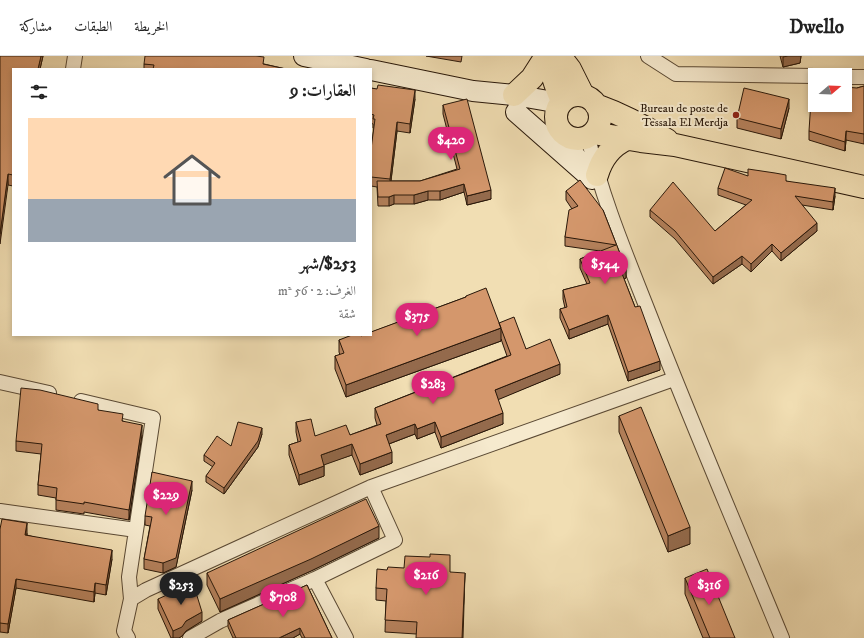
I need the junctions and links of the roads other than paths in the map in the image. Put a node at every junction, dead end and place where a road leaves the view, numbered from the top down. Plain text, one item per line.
1 (75, 56) edge
2 (546, 56) edge
3 (550, 56) edge
4 (560, 56) edge
5 (648, 56) edge
6 (309, 60) edge
7 (72, 68) edge
8 (360, 68) edge
9 (372, 70) edge
10 (808, 76) edge
11 (852, 77) edge
12 (864, 77) edge
13 (589, 100) junction
14 (561, 102) junction
15 (515, 104) junction
16 (577, 134) junction
17 (627, 139) junction
18 (675, 145) junction
19 (594, 177) junction
20 (864, 187) edge
21 (674, 378) junction
22 (0, 382) edge
23 (371, 487) junction
24 (0, 511) edge
25 (136, 530) junction
26 (315, 579) junction
27 (131, 599) junction
28 (128, 638) edge
29 (190, 638) edge
30 (346, 638) edge
31 (782, 638) edge

1 - 7 street
2 - 15 main road
3 - 14 main road
4 - 13 main road
5 - 10 street
6 - 8 main road
9 - 15 main road
11 - 12 street
13 - 14 main road
13 - 16 main road
13 - 18 main road
14 - 15 main road
14 - 16 main road
15 - 16 main road
15 - 19 main road
16 - 17 main road
16 - 19 street
16 - 19 street
17 - 18 main road
17 - 19 main road
18 - 20 main road
19 - 21 street
21 - 23 street
21 - 31 street
22 - 25 street
23 - 26 street
23 - 27 street
24 - 25 street
25 - 27 street
26 - 29 street
26 - 30 street
27 - 28 street

